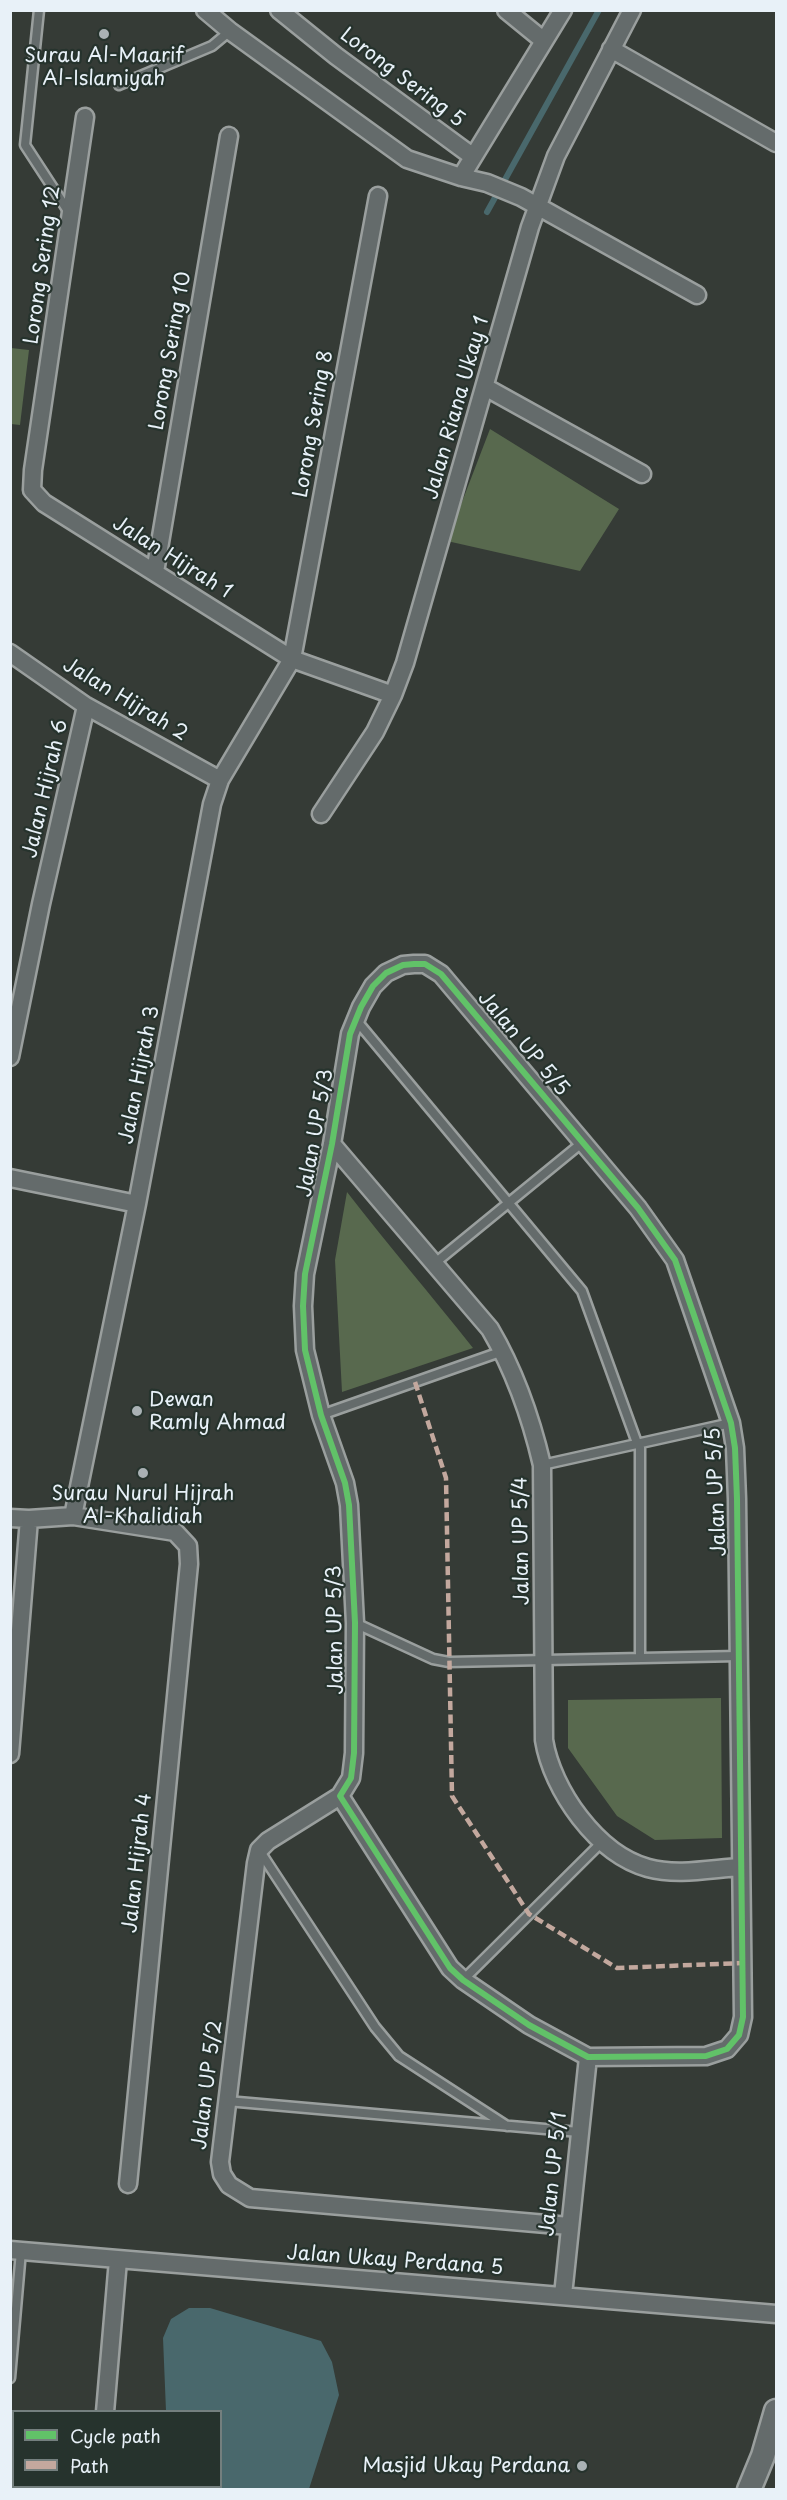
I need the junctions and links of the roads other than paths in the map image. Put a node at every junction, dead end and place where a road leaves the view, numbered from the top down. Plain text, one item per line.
1 (39, 10) edge
2 (205, 10) edge
3 (279, 10) edge
4 (506, 10) edge
5 (563, 10) edge
6 (632, 10) edge
7 (230, 32) junction
8 (544, 41) junction
9 (611, 49) junction
10 (119, 85) dead end
11 (85, 117) dead end
12 (230, 136) dead end
13 (777, 143) edge
14 (472, 156) junction
15 (461, 177) junction
16 (378, 196) dead end
17 (538, 207) junction
18 (72, 217) junction
19 (697, 295) dead end
20 (485, 387) junction
21 (642, 474) dead end
22 (32, 490) joint
23 (155, 572) junction
24 (10, 653) edge
25 (292, 659) junction
26 (393, 695) junction
27 (86, 706) junction
28 (220, 780) junction
29 (321, 814) dead end
30 (403, 965) joint
31 (356, 1020) junction
32 (10, 1057) edge
33 (583, 1142) junction
34 (332, 1144) junction
35 (10, 1178) edge
36 (507, 1203) junction
37 (137, 1204) junction
38 (435, 1263) junction
39 (503, 1351) junction
40 (321, 1415) junction
41 (731, 1423) junction
42 (638, 1443) junction
43 (542, 1465) junction
44 (73, 1516) junction
45 (10, 1518) edge
46 (29, 1519) junction
47 (355, 1623) junction
48 (738, 1656) junction
49 (640, 1658) junction
50 (544, 1660) junction
51 (10, 1754) edge
52 (340, 1796) junction
53 (602, 1842) junction
54 (259, 1850) junction
55 (740, 1867) junction
56 (463, 1980) junction
57 (588, 2057) junction
58 (227, 2101) junction
59 (507, 2126) junction
60 (579, 2132) junction
61 (128, 2184) dead end
62 (568, 2226) junction
63 (16, 2250) edge
64 (118, 2260) junction
65 (562, 2295) junction
66 (777, 2314) edge
67 (10, 2378) edge
68 (105, 2410) edge
69 (777, 2411) edge
70 (749, 2490) edge

1 - 18 lane
2 - 7 street
3 - 14 street, Lorong Sering 5
4 - 8 street
5 - 8 street
6 - 9 street, Jalan Riana Ukay 1
7 - 10 lane
7 - 15 street
8 - 14 street
9 - 13 street
9 - 17 street, Jalan Riana Ukay 1
11 - 18 street, Lorong Sering 12
12 - 23 street, Lorong Sering 10
14 - 15 street
15 - 17 street
16 - 25 street, Lorong Sering 8
17 - 19 street
17 - 20 street, Jalan Riana Ukay 1
18 - 22 street, Lorong Sering 12
20 - 21 street
20 - 26 street, Jalan Riana Ukay 1
22 - 23 street, Jalan Hijrah 1
23 - 25 street, Jalan Hijrah 1
24 - 27 street, Jalan Hijrah 2
25 - 26 street, Jalan Hijrah 1
25 - 28 street, Jalan Hijrah 3
26 - 29 street, Jalan Riana Ukay 1
27 - 28 street, Jalan Hijrah 2
27 - 32 street, Jalan Hijrah 6
28 - 37 street, Jalan Hijrah 3
30 - 31 street, Jalan UP 5/3
30 - 33 street, Jalan UP 5/5
31 - 34 street, Jalan UP 5/3
31 - 36 lane
33 - 36 lane
33 - 41 street, Jalan UP 5/5
34 - 38 street, Jalan UP 5/4
34 - 40 street, Jalan UP 5/3
35 - 37 street
36 - 38 lane
36 - 42 lane
37 - 44 street, Jalan Hijrah 3
38 - 39 street, Jalan UP 5/4
39 - 40 lane
39 - 43 street, Jalan UP 5/4
40 - 47 street, Jalan UP 5/3
41 - 42 lane
41 - 48 street, Jalan UP 5/5
42 - 43 lane
42 - 49 lane
43 - 50 street, Jalan UP 5/4
44 - 46 street
44 - 61 street, Jalan Hijrah 4
45 - 46 street
46 - 51 street
47 - 50 lane
47 - 52 street, Jalan UP 5/3
48 - 49 lane
48 - 55 street, Jalan UP 5/5
49 - 50 lane
50 - 53 street, Jalan UP 5/4
52 - 54 street
52 - 56 street
53 - 55 street, Jalan UP 5/4
53 - 56 lane
54 - 58 street, Jalan UP 5/2
54 - 59 lane
55 - 57 street, Jalan UP 5/5
56 - 57 street
57 - 60 street, Jalan UP 5/1
58 - 59 lane
58 - 62 street, Jalan UP 5/2
59 - 60 lane
60 - 62 street, Jalan UP 5/1
62 - 65 street, Jalan UP 5/1
63 - 64 street, Jalan Ukay Perdana 5
63 - 67 lane
64 - 65 street, Jalan Ukay Perdana 5
64 - 68 street
65 - 66 street, Jalan Ukay Perdana 5
69 - 70 street

